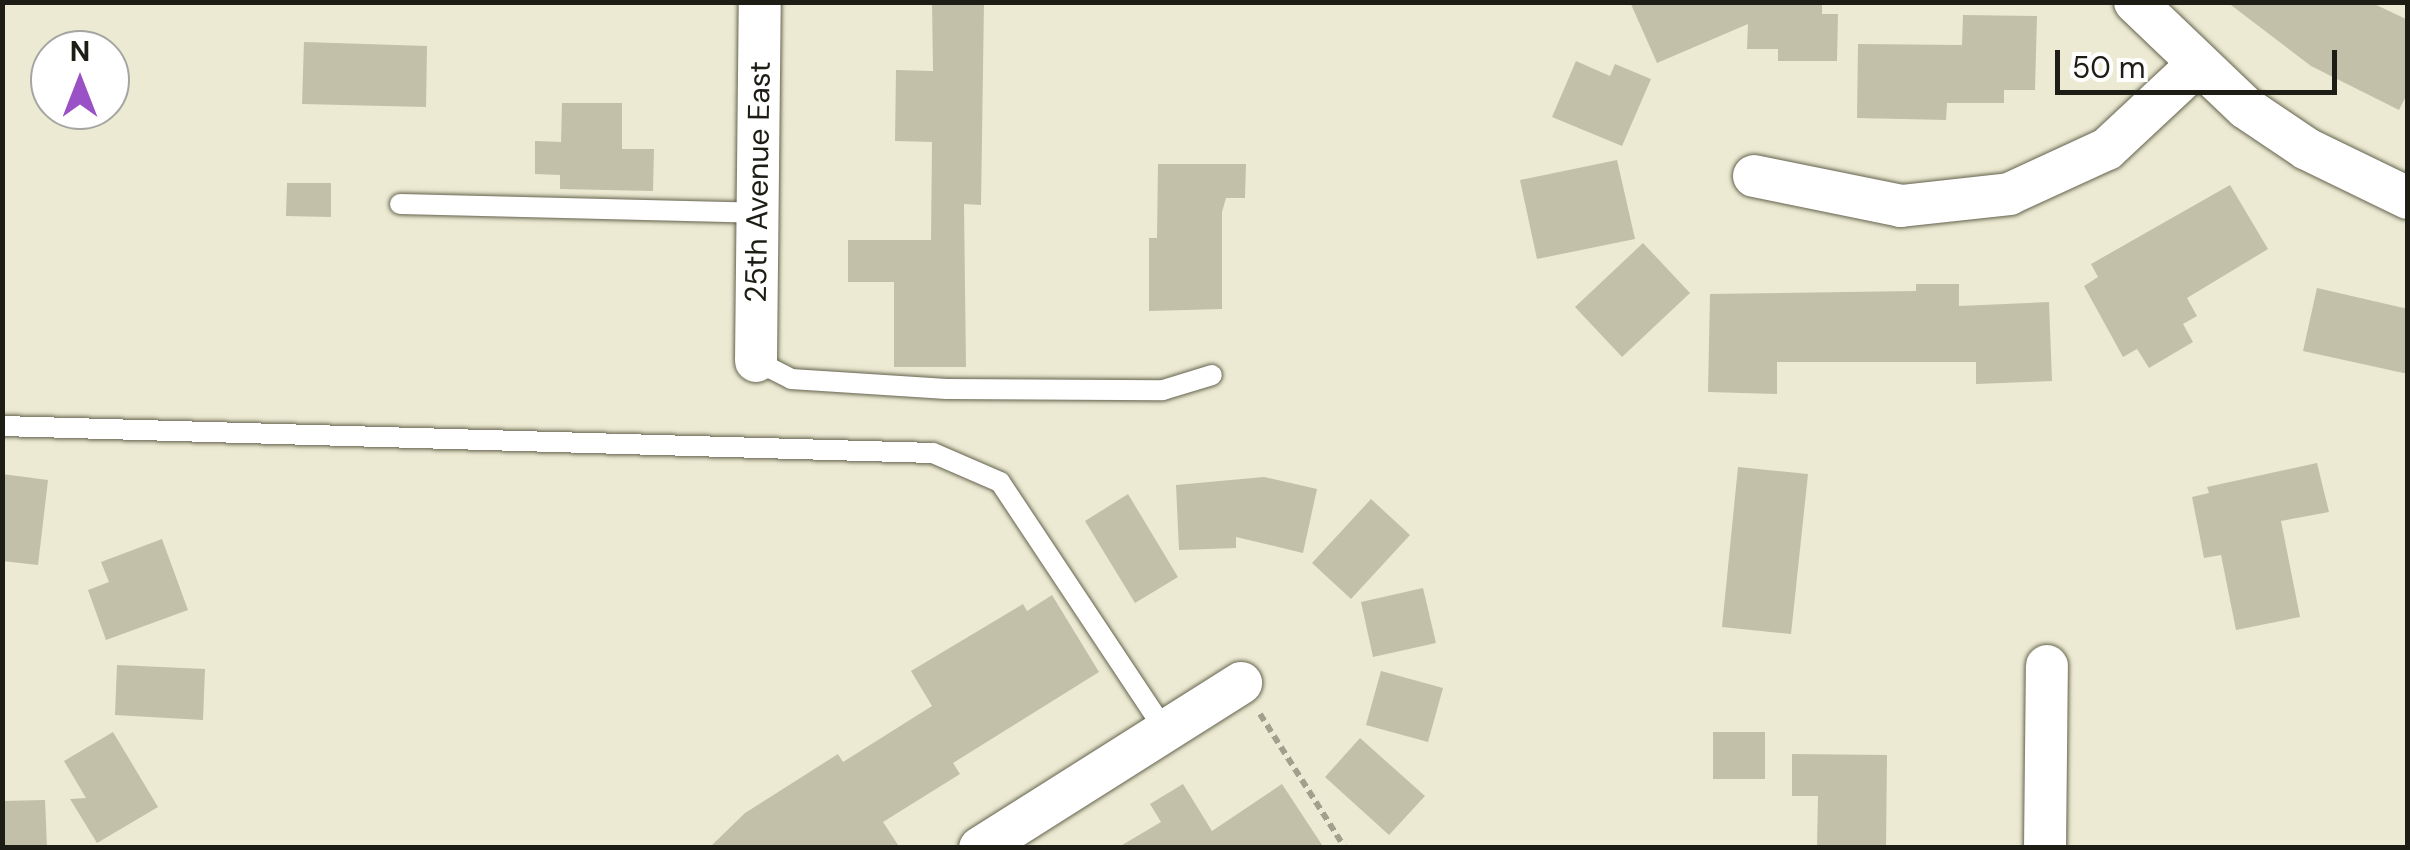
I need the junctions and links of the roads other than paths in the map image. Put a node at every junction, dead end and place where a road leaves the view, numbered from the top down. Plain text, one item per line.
1 (760, 2) edge
2 (2135, 2) edge
3 (2196, 66) junction
4 (1754, 176) dead end
5 (2408, 198) edge
6 (400, 204) dead end
7 (758, 213) junction
8 (756, 361) joint
9 (1212, 375) dead end
10 (2, 426) edge
11 (2047, 666) dead end
12 (1241, 683) road end
13 (1165, 730) junction
14 (980, 848) edge
15 (2045, 848) edge

1 - 7 street, 25th Avenue East
2 - 3 street
3 - 4 street
3 - 5 street
6 - 7 lane
7 - 8 street, 25th Avenue East
8 - 9 lane
10 - 13 lane
11 - 15 street
12 - 13 street
13 - 14 street

